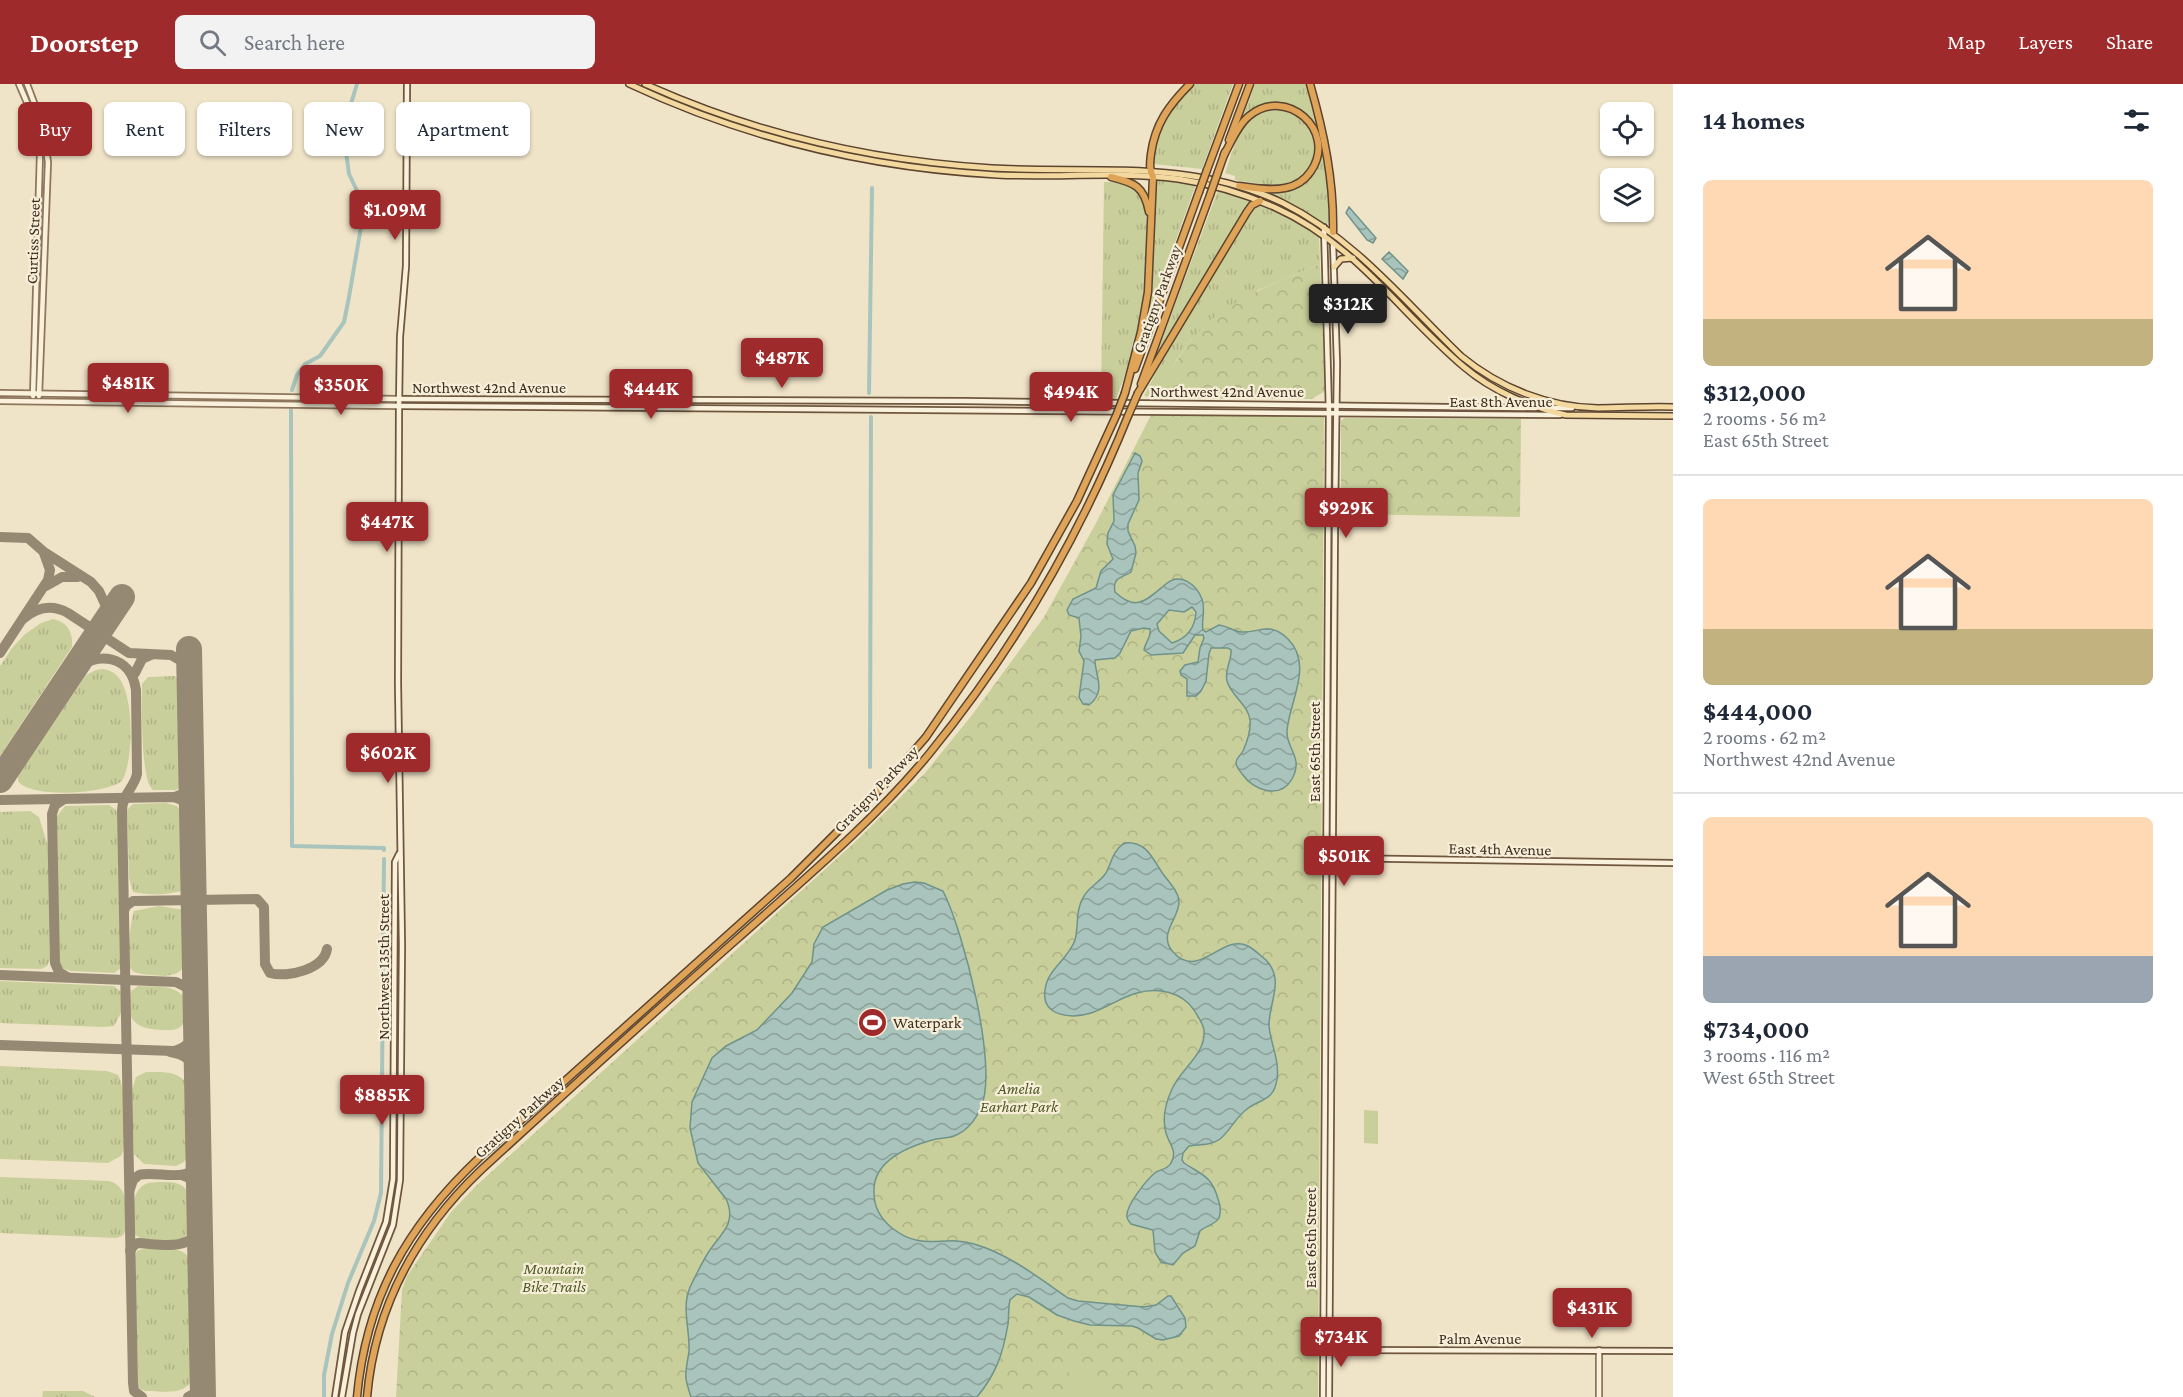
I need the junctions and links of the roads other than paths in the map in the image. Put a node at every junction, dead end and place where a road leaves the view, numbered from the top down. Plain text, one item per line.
1 (19, 84) edge
2 (27, 84) edge
3 (406, 84) edge
4 (629, 84) edge
5 (645, 84) edge
6 (1190, 84) edge
7 (1239, 84) edge
8 (1250, 84) edge
9 (1310, 84) edge
10 (27, 102) edge
11 (35, 102) edge
12 (1224, 155) junction
13 (39, 156) edge
14 (47, 156) edge
15 (1150, 170) junction
16 (1111, 177) junction
17 (1153, 177) junction
18 (1239, 186) junction
19 (1260, 201) junction
20 (1151, 222) junction
21 (1324, 227) junction
22 (1333, 232) junction
23 (1324, 235) junction
24 (1333, 243) junction
25 (1355, 259) junction
26 (1334, 267) junction
27 (0, 393) edge
28 (36, 393) junction
29 (1125, 393) junction
30 (1138, 393) junction
31 (160, 395) junction
32 (283, 397) junction
33 (570, 398) junction
34 (399, 399) junction
35 (725, 399) junction
36 (769, 400) junction
37 (0, 401) edge
38 (36, 401) junction
39 (962, 401) junction
40 (1052, 402) junction
41 (159, 403) junction
42 (283, 404) junction
43 (1329, 404) junction
44 (1337, 404) junction
45 (1424, 405) junction
46 (399, 406) junction
47 (1622, 407) junction
48 (1673, 407) edge
49 (570, 408) junction
50 (1540, 408) junction
51 (1596, 408) junction
52 (726, 409) junction
53 (768, 409) junction
54 (961, 411) junction
55 (1052, 411) junction
56 (1329, 413) junction
57 (1337, 413) junction
58 (1424, 414) junction
59 (1566, 415) junction
60 (1621, 415) junction
61 (1673, 416) edge
62 (399, 854) junction
63 (1326, 858) junction
64 (1333, 858) junction
65 (1673, 863) edge
66 (394, 1087) junction
67 (401, 1087) junction
68 (1323, 1350) junction
69 (1330, 1350) junction
70 (1599, 1350) junction
71 (1673, 1351) edge
72 (335, 1397) edge
73 (342, 1397) edge
74 (357, 1397) edge
75 (367, 1397) edge
76 (1323, 1397) edge
77 (1329, 1397) edge
78 (1599, 1397) edge

1 - 10 main road, Curtiss Street
2 - 11 main road, Curtiss Street
3 - 34 main road, Northwest 135th Street
4 - 16 main road
5 - 15 main road
6 - 15 highway
7 - 29 highway, Gratigny Parkway, bridge
8 - 12 highway, Gratigny Parkway
9 - 22 highway
12 - 18 highway
12 - 30 highway, Gratigny Parkway, bridge
13 - 28 main road, Curtiss Street
14 - 28 main road, Curtiss Street
15 - 17 highway
15 - 18 main road
16 - 17 main road
16 - 20 highway
17 - 19 main road
17 - 20 highway
18 - 21 main road
19 - 23 main road
19 - 30 highway
20 - 29 highway
21 - 22 main road
21 - 23 main road, East 65th Street
22 - 24 main road, East 65th Street
22 - 51 main road
23 - 24 main road
23 - 43 main road, East 65th Street
24 - 25 main road
24 - 26 main road, East 65th Street
25 - 26 main road
25 - 50 main road
26 - 44 main road, East 65th Street
27 - 28 main road, Northwest 42nd Avenue
28 - 31 main road, Northwest 42nd Avenue
28 - 38 main road, Curtiss Street
29 - 74 highway, Gratigny Parkway, bridge
30 - 75 highway, Gratigny Parkway, bridge
31 - 32 main road, Northwest 42nd Avenue
31 - 41 main road
32 - 34 main road, Northwest 42nd Avenue
32 - 42 main road
33 - 34 main road, Northwest 42nd Avenue
33 - 35 main road, Northwest 42nd Avenue
33 - 49 main road
34 - 46 main road, Northwest 135th Street
35 - 36 main road, Northwest 42nd Avenue
35 - 52 main road
36 - 39 main road, Northwest 42nd Avenue
36 - 53 main road
37 - 38 main road, Northwest 42nd Avenue
38 - 41 main road, Northwest 42nd Avenue
39 - 40 main road, Northwest 42nd Avenue
39 - 54 main road
40 - 43 main road, Northwest 42nd Avenue
40 - 55 main road
41 - 42 main road, Northwest 42nd Avenue
42 - 46 main road, Northwest 42nd Avenue
43 - 44 main road, Northwest 42nd Avenue
43 - 56 main road, East 65th Street
44 - 45 main road, East 8th Avenue
44 - 57 main road, East 65th Street
45 - 50 main road, East 8th Avenue
45 - 58 main road
46 - 49 main road, Northwest 42nd Avenue
46 - 62 main road, Northwest 135th Street
47 - 48 main road, East 8th Avenue
47 - 51 main road, East 8th Avenue
47 - 60 main road
49 - 52 main road, Northwest 42nd Avenue
50 - 51 main road, East 8th Avenue
50 - 59 main road
52 - 53 main road, Northwest 42nd Avenue
53 - 54 main road, Northwest 42nd Avenue
54 - 55 main road, Northwest 42nd Avenue
55 - 56 main road, Northwest 42nd Avenue
56 - 57 main road, East 8th Avenue
56 - 63 main road, East 65th Street
57 - 58 main road, East 8th Avenue
57 - 64 main road, East 65th Street
58 - 59 main road, East 8th Avenue
59 - 60 main road, East 8th Avenue
60 - 61 main road, East 8th Avenue
62 - 66 main road, Northwest 135th Street
62 - 67 main road, Northwest 135th Street
63 - 64 main road, East 4th Avenue
63 - 68 main road, East 65th Street
64 - 65 main road, East 4th Avenue
64 - 69 main road, East 65th Street
66 - 67 main road
66 - 72 main road, Northwest 135th Street
67 - 73 main road, Northwest 135th Street
68 - 69 main road, Palm Avenue
68 - 76 main road, East 65th Street
69 - 70 main road, Palm Avenue
69 - 77 main road, East 65th Street
70 - 71 main road, Palm Avenue
70 - 78 main road

